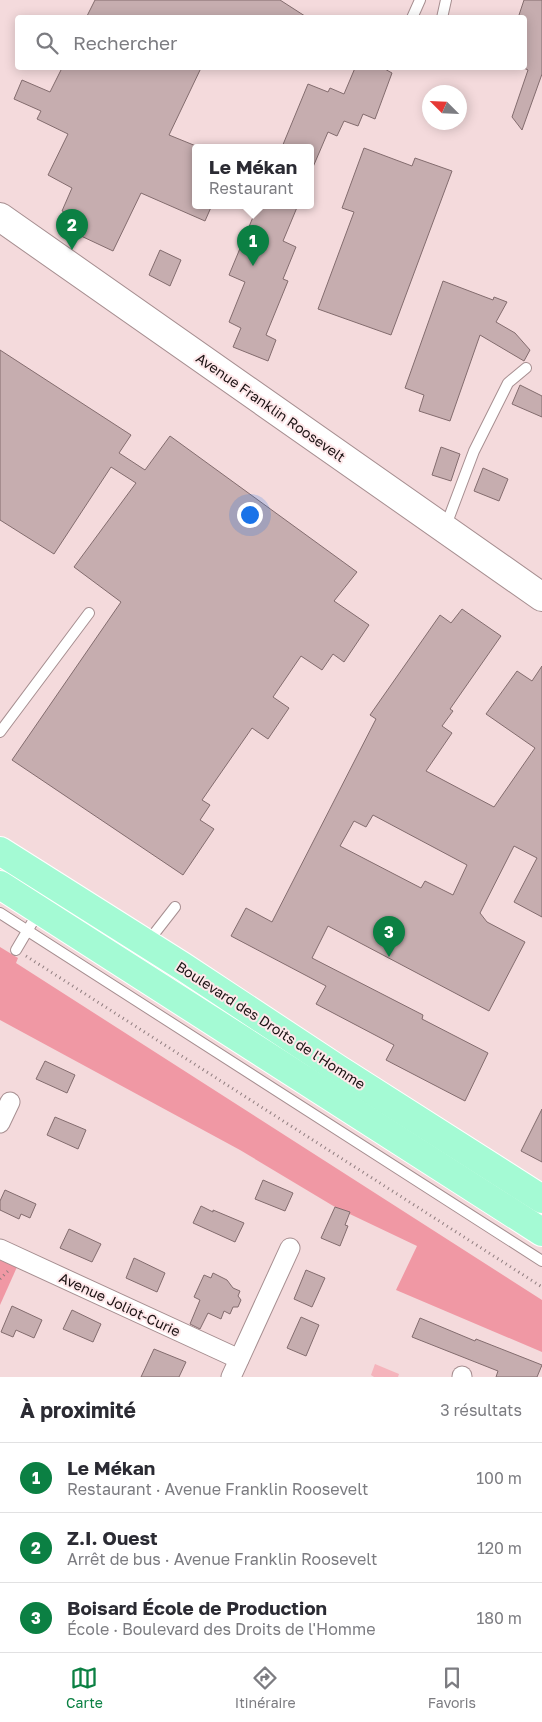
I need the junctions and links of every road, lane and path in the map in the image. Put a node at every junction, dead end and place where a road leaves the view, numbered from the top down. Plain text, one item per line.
1 (420, 0) edge
2 (446, 0) edge
3 (413, 15) edge
4 (443, 15) edge
5 (0, 217) edge
6 (526, 368) dead end
7 (445, 529) junction
8 (542, 597) edge
9 (89, 613) dead end
10 (0, 732) edge
11 (0, 851) edge
12 (0, 885) edge
13 (175, 907) dead end
14 (0, 913) edge
15 (34, 920) junction
16 (146, 943) junction
17 (16, 950) joint
18 (10, 1102) dead end
19 (0, 1123) edge
20 (542, 1199) edge
21 (542, 1232) edge
22 (290, 1248) dead end
23 (0, 1249) edge
24 (542, 1261) edge
25 (542, 1287) edge
26 (239, 1359) junction
27 (231, 1377) edge

1 - 3 lane
2 - 4 lane
5 - 7 street, Avenue Franklin Roosevelt
6 - 7 lane
7 - 8 street, Avenue Franklin Roosevelt
9 - 10 lane
11 - 16 main road, Boulevard des Droits de l'Homme
12 - 15 main road, Boulevard des Droits de l'Homme
13 - 16 lane
14 - 15 lane, Boulevard des Droits de l'Homme
15 - 17 lane
15 - 21 main road, Boulevard des Droits de l'Homme
15 - 24 lane, Boulevard des Droits de l'Homme
16 - 20 main road, Boulevard des Droits de l'Homme
17 - 25 path
18 - 19 street
22 - 26 street
23 - 26 street, Avenue Joliot-Curie
26 - 27 street

